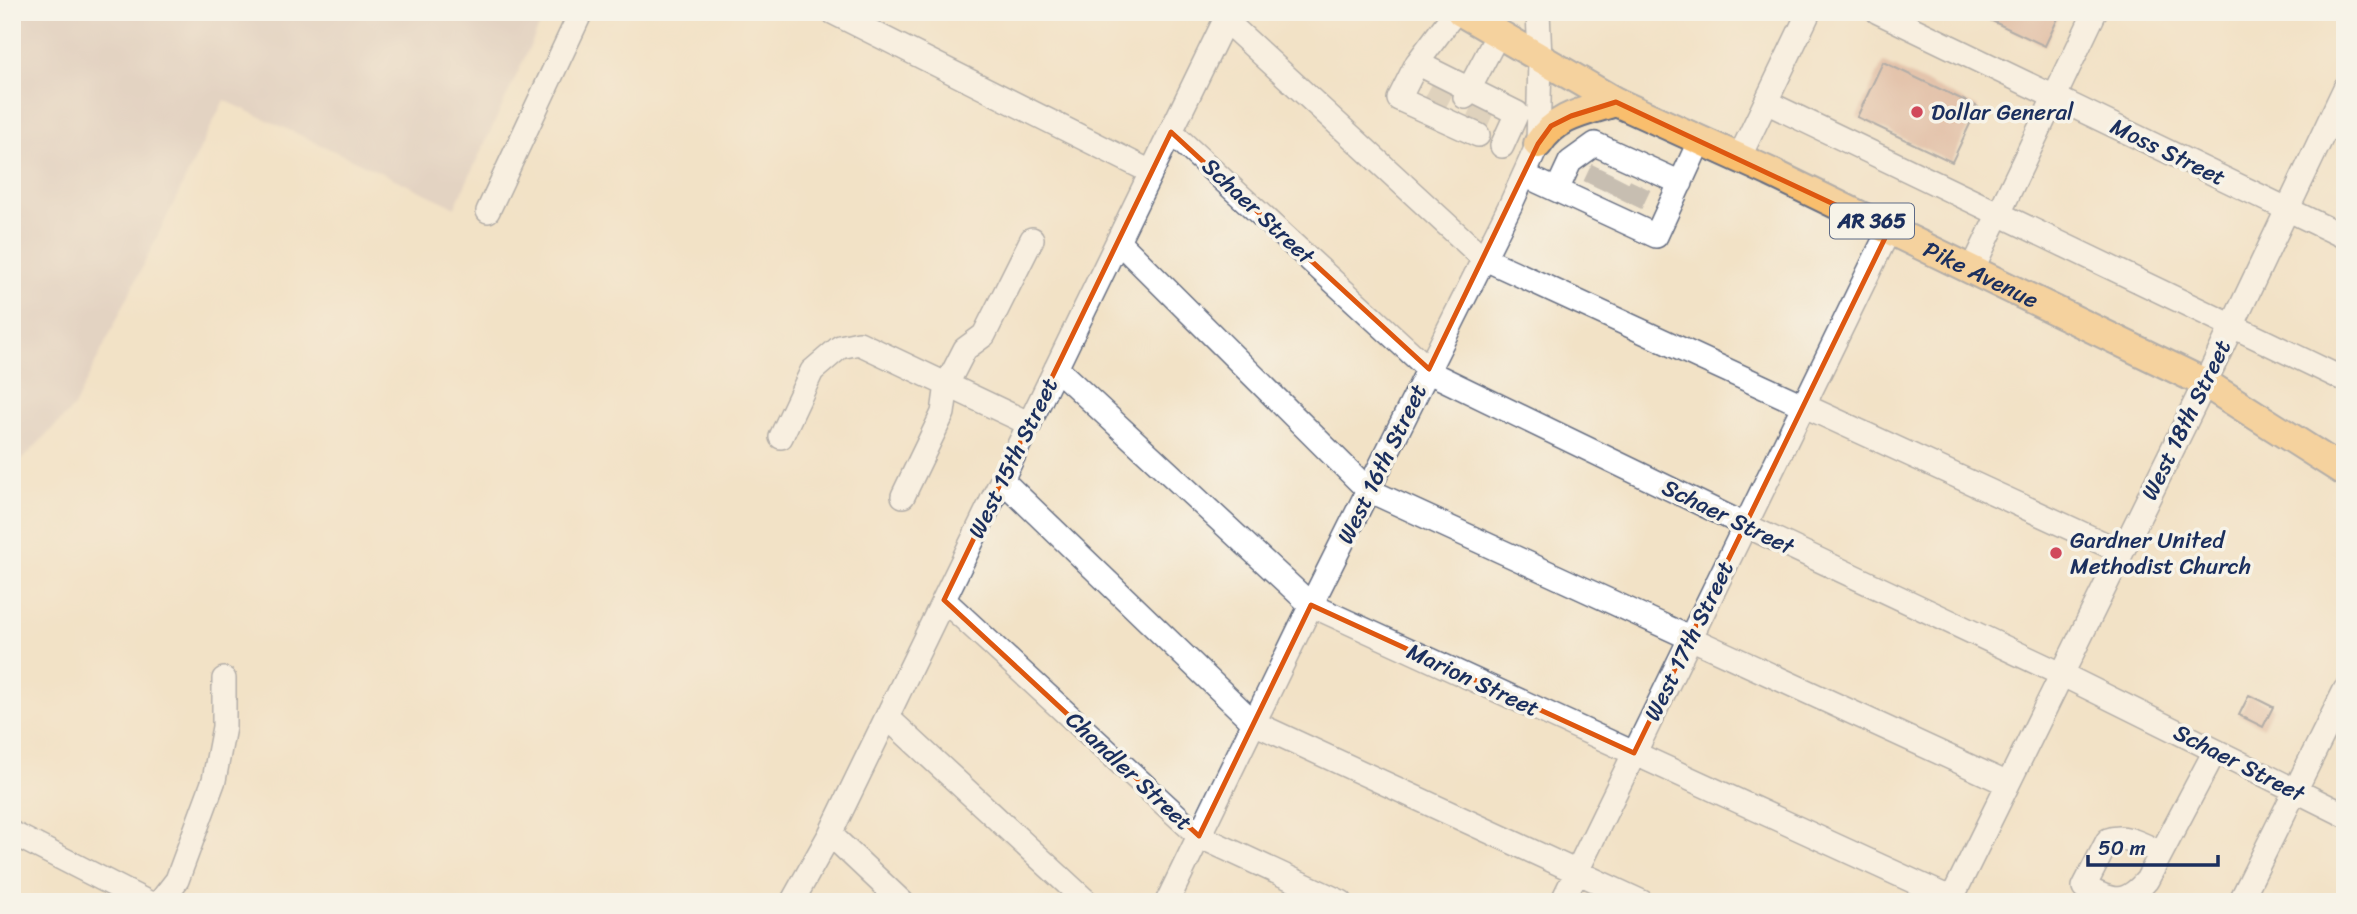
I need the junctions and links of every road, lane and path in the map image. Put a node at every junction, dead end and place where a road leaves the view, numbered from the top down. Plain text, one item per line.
1 (581, 12) edge
2 (832, 12) edge
3 (1455, 12) edge
4 (1461, 12) edge
5 (1538, 12) edge
6 (1809, 12) edge
7 (1878, 12) edge
8 (2095, 12) edge
9 (1227, 16) edge
10 (1498, 34) junction
11 (1540, 58) junction
12 (1417, 63) junction
13 (2345, 88) edge
14 (1439, 95) junction
15 (2054, 97) junction
16 (1766, 102) junction
17 (1616, 103) junction
18 (1476, 118) junction
19 (1171, 132) junction
20 (1700, 140) junction
21 (1740, 158) junction
22 (1531, 159) junction
23 (1151, 172) junction
24 (1681, 183) junction
25 (1617, 186) junction
26 (1557, 190) junction
27 (2287, 209) junction
28 (488, 211) dead end
29 (1999, 214) junction
30 (1889, 230) junction
31 (2345, 237) edge
32 (1032, 239) dead end
33 (1118, 241) junction
34 (1483, 258) junction
35 (1972, 270) junction
36 (2232, 326) junction
37 (1056, 368) junction
38 (1429, 369) junction
39 (2345, 380) edge
40 (2205, 383) junction
41 (947, 384) junction
42 (1804, 405) junction
43 (1030, 424) junction
44 (781, 438) dead end
45 (2345, 471) edge
46 (1002, 480) junction
47 (1368, 490) junction
48 (903, 496) dead end
49 (1745, 525) junction
50 (2122, 552) junction
51 (944, 600) junction
52 (1311, 605) junction
53 (1690, 638) junction
54 (2062, 674) junction
55 (224, 679) dead end
56 (2345, 690) edge
57 (887, 717) junction
58 (1254, 723) junction
59 (2215, 751) junction
60 (1634, 753) junction
61 (2008, 784) junction
62 (2295, 791) junction
63 (2345, 816) edge
64 (12, 833) edge
65 (830, 834) junction
66 (1199, 836) junction
67 (2161, 853) junction
68 (1576, 871) junction
69 (2081, 895) edge
70 (148, 900) edge
71 (1951, 900) edge
72 (792, 902) edge
73 (902, 902) edge
74 (1087, 902) edge
75 (1167, 902) edge
76 (1342, 902) edge
77 (1562, 902) edge
78 (1643, 902) edge
79 (2240, 902) edge

1 - 28 street
2 - 23 street
3 - 12 street
4 - 10 main road, Pike Avenue / AR 365
5 - 11 street, West 16th Street
6 - 16 street
7 - 15 street, Moss Street
8 - 15 street
9 - 19 street, West 15th Street
9 - 34 street
10 - 11 main road, Pike Avenue / AR 365
10 - 18 street
11 - 17 main road, Pike Avenue / AR 365
11 - 22 street, West 16th Street
12 - 14 street
12 - 14 street
13 - 27 street, West 18th Street
14 - 18 street
14 - 18 street
15 - 27 street, Moss Street
15 - 29 street
16 - 21 street
16 - 29 street
17 - 20 main road, Pike Avenue / AR 365
17 - 22 main road
18 - 22 street
19 - 23 street, West 15th Street
19 - 38 street, Schaer Street
20 - 21 main road, Pike Avenue / AR 365
20 - 24 street
21 - 30 main road, Pike Avenue / AR 365
22 - 26 street
22 - 34 street, West 16th Street
23 - 33 street, West 15th Street
24 - 25 street
24 - 25 street
25 - 26 street
25 - 26 street
27 - 31 street, Moss Street
27 - 36 street, West 18th Street
29 - 35 street
29 - 36 street
30 - 35 main road, Pike Avenue / AR 365
30 - 42 street, West 17th Street
32 - 41 street
33 - 37 street, West 15th Street
33 - 47 street
34 - 38 street, West 16th Street
34 - 42 street
35 - 40 main road, Pike Avenue / AR 365
36 - 39 street
36 - 40 street, West 18th Street
37 - 43 street, West 15th Street
37 - 52 street, Marion Street
38 - 47 street, West 16th Street
38 - 49 street, Schaer Street
40 - 45 main road, Pike Avenue / AR 365
40 - 50 street, West 18th Street
41 - 43 street
41 - 44 street
41 - 48 street
42 - 49 street, West 17th Street
42 - 50 street
43 - 46 street, West 15th Street
46 - 51 street, West 15th Street
46 - 58 street
47 - 52 street, West 16th Street
47 - 53 street
49 - 53 street, West 17th Street
49 - 54 street, Schaer Street
50 - 54 street, West 18th Street
51 - 57 street, West 15th Street
51 - 66 street, Chandler Street
52 - 58 street, West 16th Street
52 - 60 street, Marion Street
53 - 60 street, West 17th Street
53 - 61 street
54 - 59 street, Schaer Street
54 - 61 street, West 18th Street
55 - 70 street
56 - 62 street
57 - 65 street, West 15th Street
57 - 74 street
58 - 66 street, West 16th Street
58 - 68 street
59 - 62 street, Schaer Street
59 - 67 street
60 - 68 street, West 17th Street
60 - 71 street, Marion Street
61 - 71 street, West 18th Street
62 - 63 street, Schaer Street
62 - 79 street
64 - 70 street
65 - 72 street, West 15th Street
65 - 73 street
66 - 75 street, West 16th Street
66 - 76 street, Chandler Street
67 - 69 street
67 - 69 street
68 - 77 street, West 17th Street
68 - 78 street

